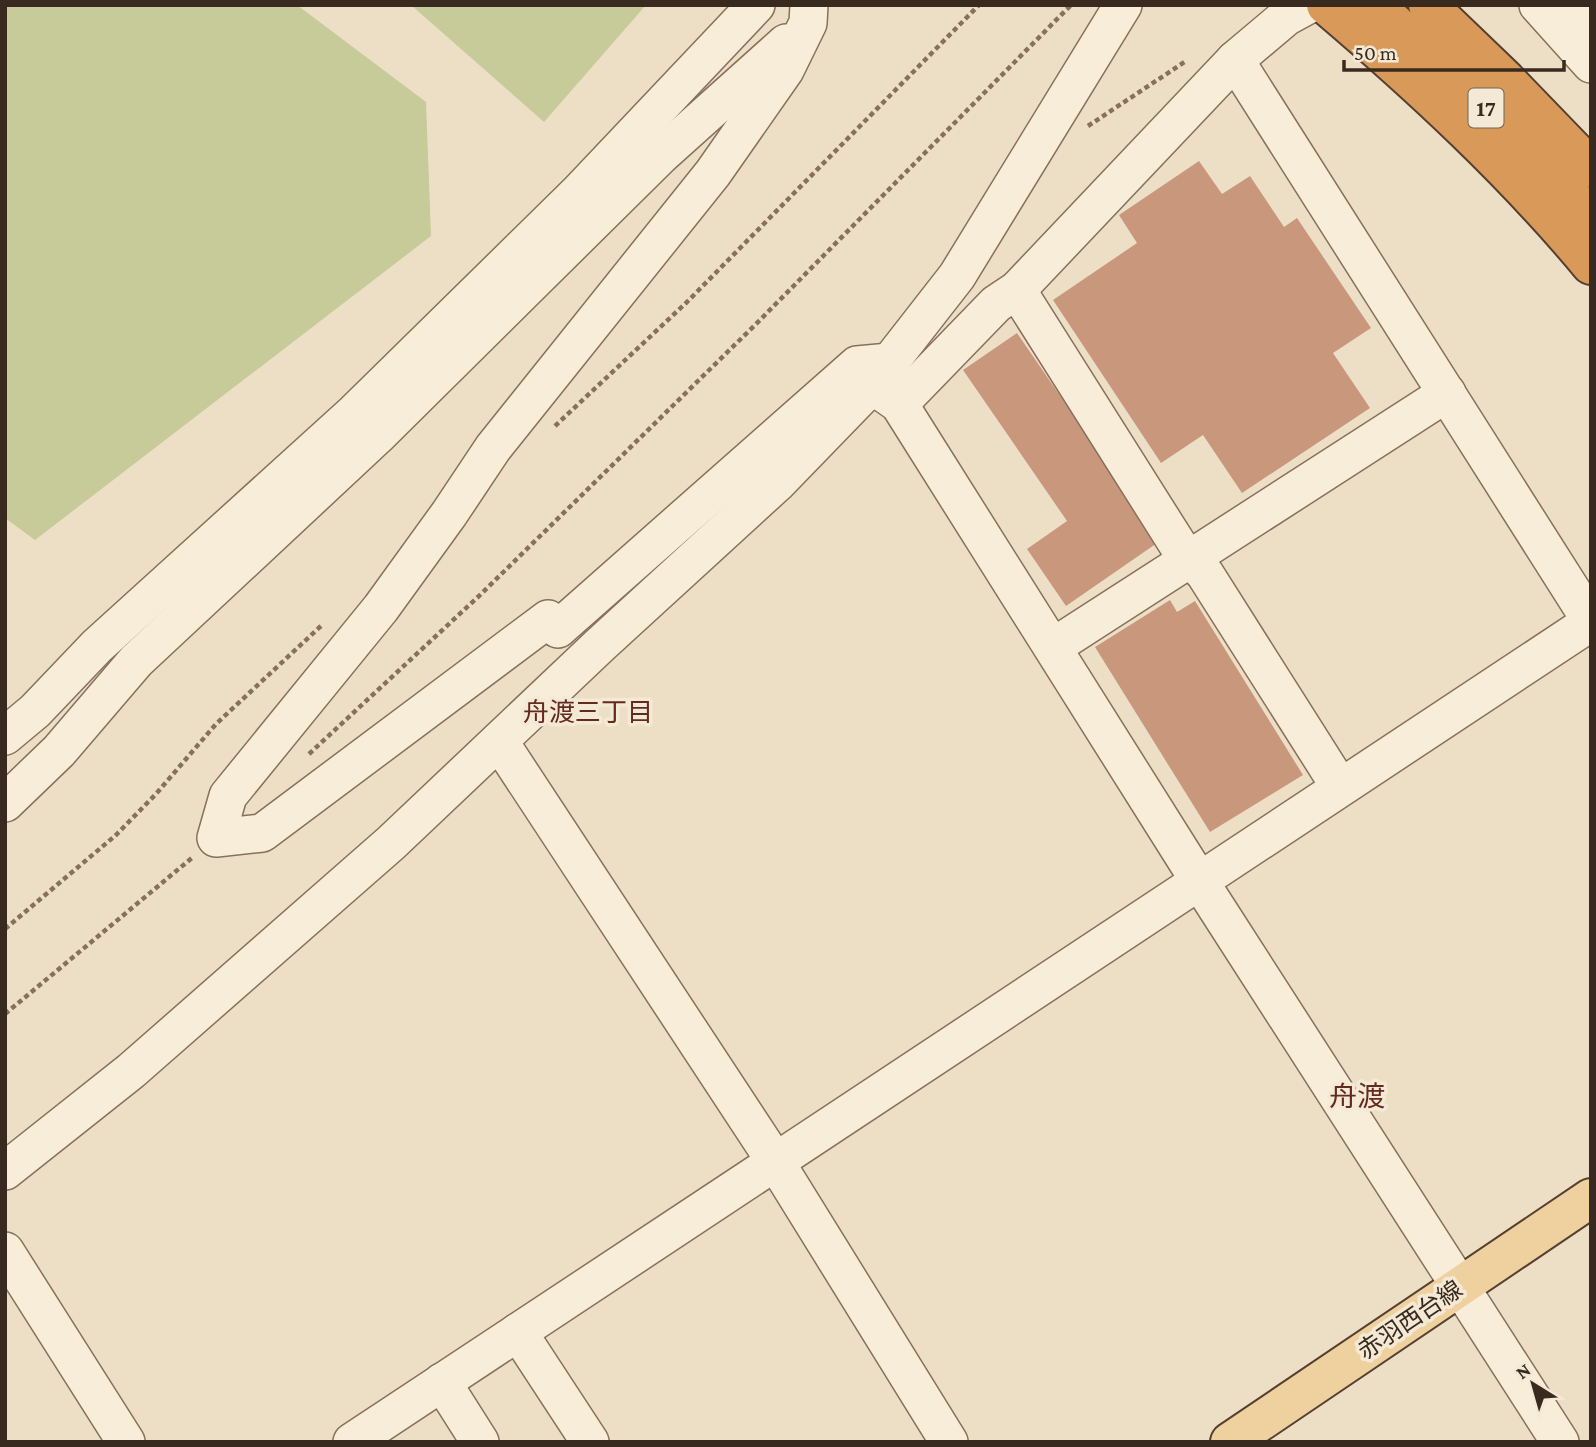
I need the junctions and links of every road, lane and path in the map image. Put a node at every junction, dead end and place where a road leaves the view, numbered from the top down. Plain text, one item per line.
1 (756, 5) edge
2 (1071, 5) edge
3 (1123, 5) edge
4 (1308, 5) edge
5 (1326, 5) edge
6 (1375, 5) edge
7 (1428, 5) edge
8 (1538, 5) edge
9 (1579, 5) edge
10 (815, 11) edge
11 (1591, 28) edge
12 (1194, 57) dead end
13 (1235, 60) junction
14 (1591, 64) edge
15 (1044, 136) junction
16 (1591, 167) edge
17 (1591, 217) edge
18 (1591, 265) edge
19 (1017, 290) junction
20 (887, 384) junction
21 (1447, 393) junction
22 (1191, 558) junction
23 (1591, 622) edge
24 (1053, 647) junction
25 (5, 736) edge
26 (499, 741) junction
27 (307, 756) dead end
28 (1340, 787) junction
29 (5, 803) edge
30 (216, 838) junction
31 (1200, 882) junction
32 (5, 1014) edge
33 (775, 1161) junction
34 (5, 1171) edge
35 (1591, 1198) edge
36 (5, 1251) edge
37 (1460, 1286) junction
38 (518, 1332) junction
39 (442, 1382) junction
40 (367, 1438) edge
41 (126, 1442) edge
42 (480, 1442) edge
43 (590, 1442) edge
44 (949, 1442) edge
45 (1230, 1442) edge
46 (1560, 1442) edge

1 - 25 street
2 - 27 path
3 - 15 street
4 - 13 street
5 - 18 highway
6 - 17 highway, 17
7 - 16 highway, 17
8 - 14 street
9 - 11 street
10 - 29 street
10 - 30 street
12 - 15 path
13 - 19 street
13 - 21 street
15 - 20 street
19 - 20 street
19 - 22 street
20 - 24 street
20 - 26 street
20 - 30 street
21 - 22 street
21 - 23 street
22 - 24 street
22 - 28 street
23 - 28 street
24 - 31 street
26 - 33 street
26 - 34 street
28 - 31 street
30 - 32 path
31 - 33 street
31 - 37 street
33 - 38 street
33 - 44 street
35 - 37 main road, 赤羽西台線
36 - 41 street
37 - 45 main road, 赤羽西台線
37 - 46 street
38 - 39 street
38 - 43 street
39 - 40 street
39 - 42 street

